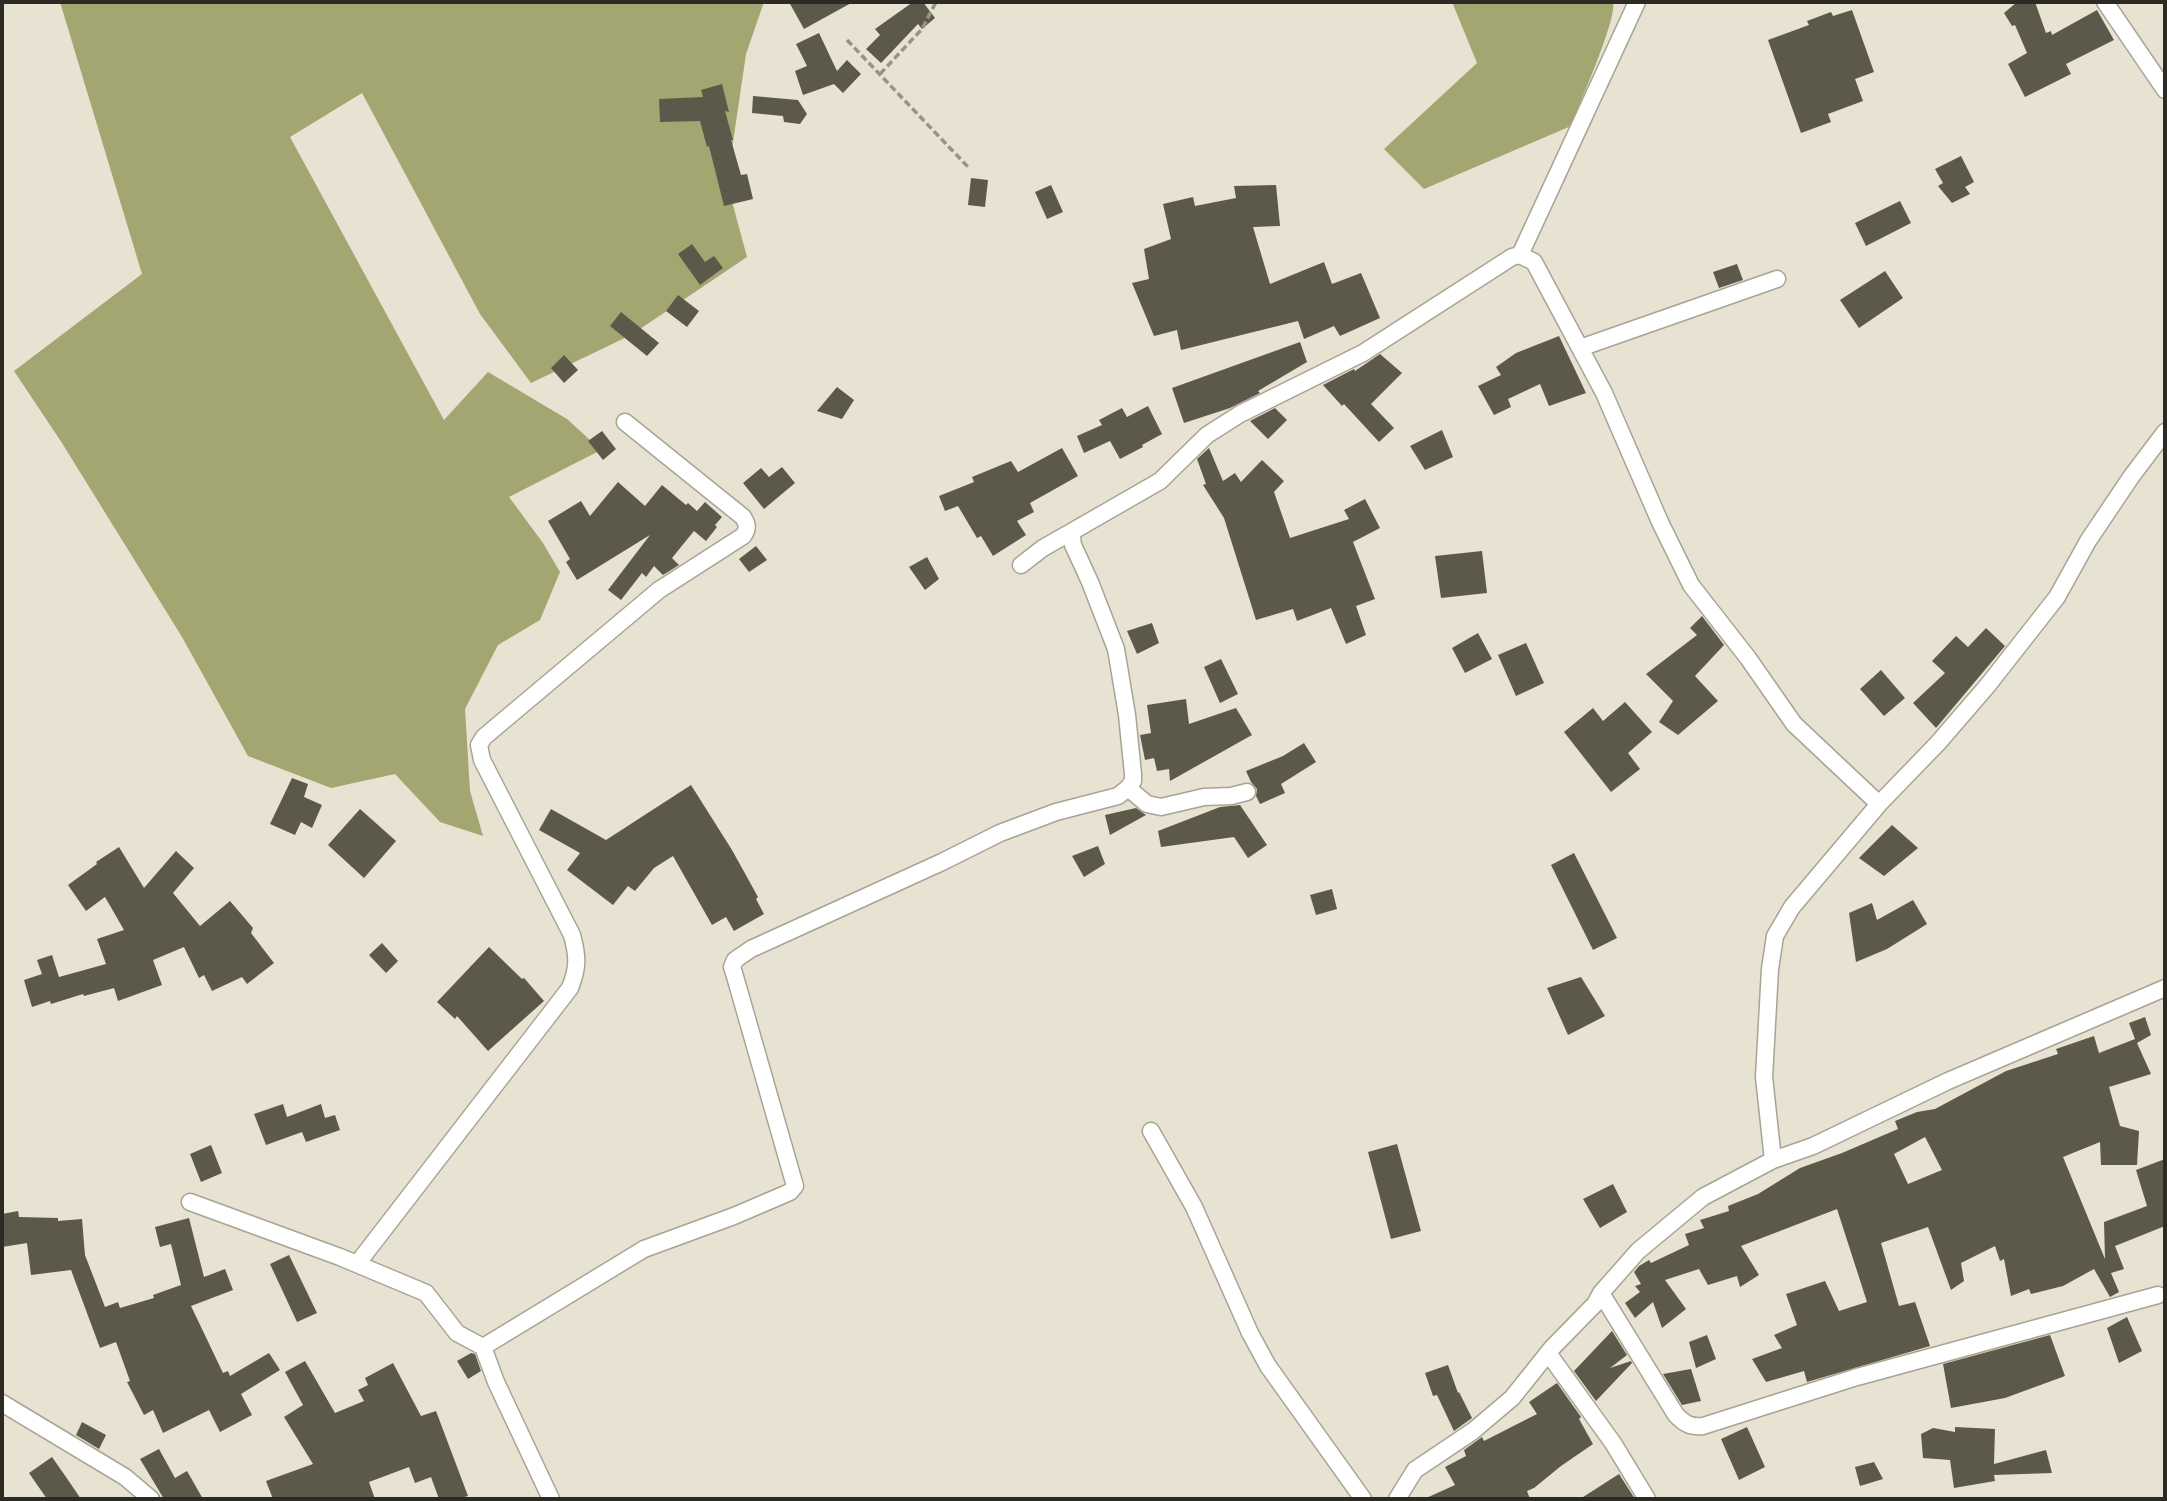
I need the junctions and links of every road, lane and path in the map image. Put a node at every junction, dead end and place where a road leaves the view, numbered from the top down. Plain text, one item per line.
1 (936, 2) edge
2 (1637, 2) edge
3 (2105, 2) edge
4 (847, 40) dead end
5 (879, 74) junction
6 (2165, 90) edge
7 (970, 170) dead end
8 (1520, 255) junction
9 (1777, 279) dead end
10 (1580, 348) junction
11 (625, 422) dead end
12 (2165, 432) edge
13 (1073, 531) junction
14 (1021, 565) dead end
15 (1128, 788) junction
16 (1247, 792) dead end
17 (1879, 804) junction
18 (2165, 988) edge
19 (1151, 1132) dead end
20 (1773, 1160) junction
21 (190, 1202) dead end
22 (357, 1264) junction
23 (1601, 1293) junction
24 (2158, 1295) dead end
25 (483, 1347) junction
26 (1548, 1353) junction
27 (2, 1403) edge
28 (151, 1499) edge
29 (551, 1499) edge
30 (1363, 1499) edge
31 (1397, 1499) edge
32 (1647, 1499) edge

1 - 5 path
2 - 8 street
3 - 6 street
4 - 5 path
5 - 7 path
8 - 10 street
8 - 13 street
9 - 10 street
10 - 17 street
11 - 22 street
12 - 17 street
13 - 14 street
13 - 15 street
15 - 16 street
15 - 25 street
17 - 20 street
18 - 20 street
19 - 30 street
20 - 23 street
21 - 22 street
22 - 25 street
23 - 24 street
23 - 26 street
25 - 29 street
26 - 31 street
26 - 32 street
27 - 28 street

